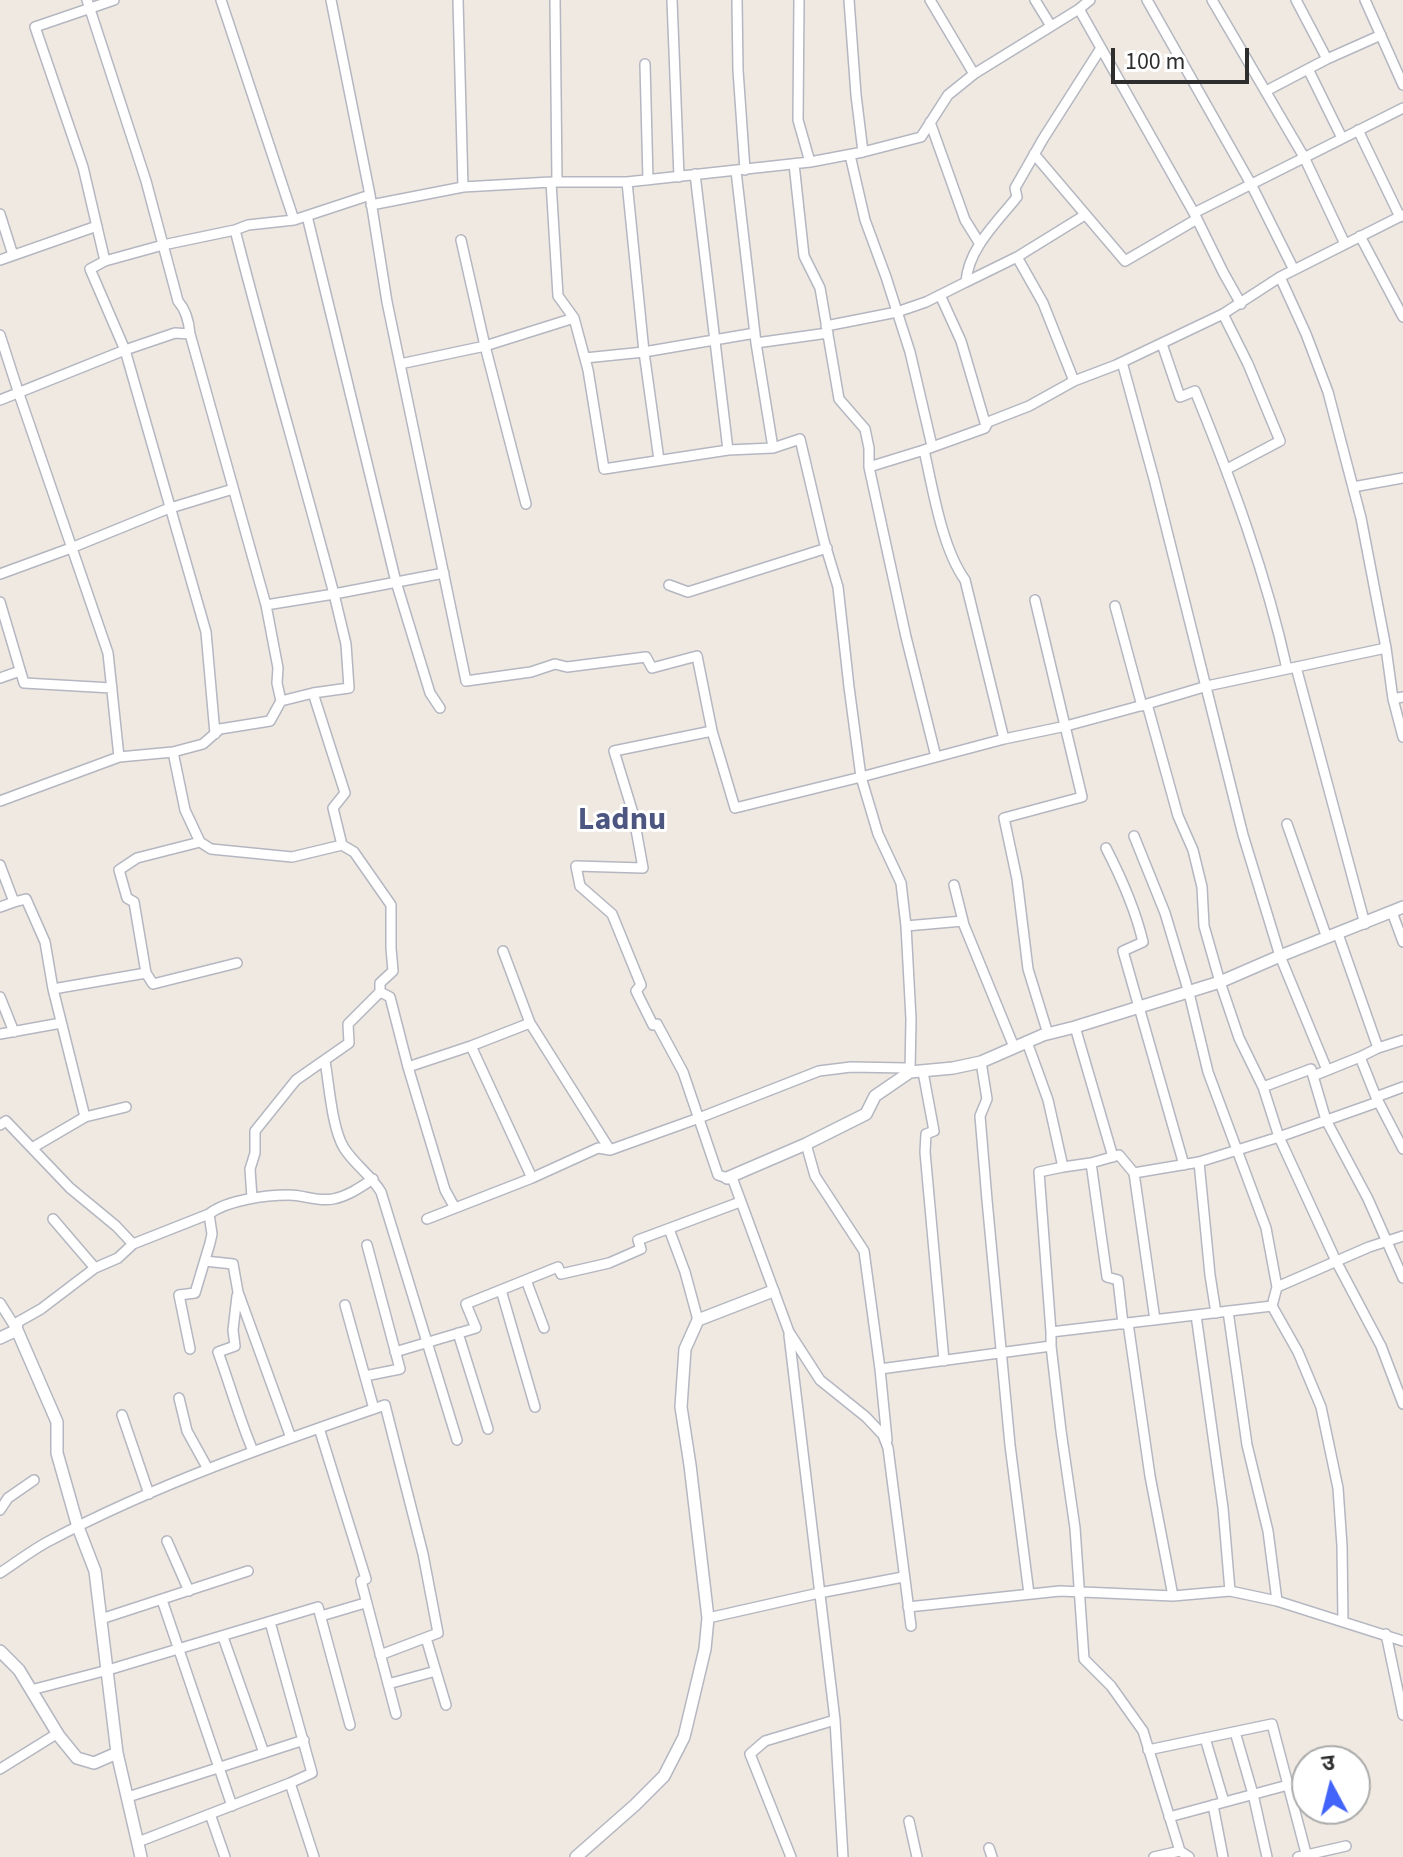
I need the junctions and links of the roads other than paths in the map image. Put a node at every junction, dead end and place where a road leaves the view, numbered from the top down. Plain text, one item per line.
1 (114, 0) edge
2 (221, 0) edge
3 (331, 0) edge
4 (458, 0) edge
5 (555, 0) edge
6 (672, 0) edge
7 (737, 0) edge
8 (799, 0) edge
9 (849, 0) edge
10 (930, 0) edge
11 (1035, 0) edge
12 (1090, 0) edge
13 (1147, 0) edge
14 (1212, 0) edge
15 (1296, 0) edge
16 (1365, 0) edge
17 (88, 4) edge
18 (1079, 9) junction
19 (1051, 26) junction
20 (1381, 35) junction
21 (1101, 48) junction
22 (1327, 59) junction
23 (645, 64) dead end
24 (1308, 69) junction
25 (974, 74) junction
26 (1403, 85) edge
27 (1266, 91) junction
28 (1403, 108) edge
29 (930, 122) junction
30 (1358, 130) junction
31 (1342, 138) junction
32 (863, 152) junction
33 (1034, 154) junction
34 (850, 155) junction
35 (1304, 157) junction
36 (810, 162) junction
37 (794, 164) junction
38 (741, 170) junction
39 (695, 174) junction
40 (679, 177) junction
41 (648, 180) junction
42 (554, 182) junction
43 (627, 182) junction
44 (1251, 184) junction
45 (463, 187) junction
46 (371, 200) junction
47 (0, 214) edge
48 (1085, 215) junction
49 (307, 216) junction
50 (1195, 216) junction
51 (1401, 216) edge
52 (294, 220) junction
53 (97, 226) junction
54 (235, 230) junction
55 (1360, 236) junction
56 (461, 240) dead end
57 (980, 244) junction
58 (1345, 244) junction
59 (163, 245) junction
60 (13, 255) junction
61 (1017, 257) junction
62 (0, 260) edge
63 (105, 261) junction
64 (1294, 270) junction
65 (1280, 277) junction
66 (966, 282) junction
67 (940, 295) junction
68 (1241, 304) junction
69 (897, 312) junction
70 (1223, 314) junction
71 (1403, 317) edge
72 (574, 318) junction
73 (827, 330) junction
74 (190, 334) junction
75 (0, 335) edge
76 (756, 338) junction
77 (713, 340) junction
78 (1162, 344) junction
79 (485, 346) junction
80 (125, 350) junction
81 (644, 352) junction
82 (585, 358) junction
83 (1122, 362) junction
84 (400, 364) junction
85 (1074, 381) junction
86 (19, 394) junction
87 (0, 400) edge
88 (986, 426) junction
89 (773, 448) junction
90 (928, 448) junction
91 (728, 450) junction
92 (659, 460) junction
93 (869, 467) junction
94 (1227, 469) junction
95 (1403, 478) edge
96 (1353, 487) junction
97 (233, 489) junction
98 (526, 504) dead end
99 (170, 508) junction
100 (71, 548) junction
101 (827, 548) junction
102 (444, 573) junction
103 (0, 574) edge
104 (396, 582) junction
105 (669, 585) dead end
106 (334, 594) junction
107 (1035, 600) dead end
108 (0, 602) edge
109 (266, 605) junction
110 (1115, 606) dead end
111 (1386, 648) junction
112 (1291, 668) junction
113 (20, 671) junction
114 (0, 678) edge
115 (1207, 686) junction
116 (112, 688) junction
117 (313, 693) junction
118 (1398, 698) edge
119 (281, 701) junction
120 (1145, 705) junction
121 (440, 708) dead end
122 (1066, 726) junction
123 (712, 731) junction
124 (215, 734) junction
125 (1403, 737) edge
126 (1004, 739) junction
127 (173, 752) junction
128 (119, 757) junction
129 (936, 757) junction
130 (861, 777) junction
131 (0, 801) edge
132 (1287, 824) dead end
133 (1134, 836) dead end
134 (200, 842) junction
135 (342, 845) junction
136 (1106, 848) dead end
137 (0, 865) edge
138 (954, 885) dead end
139 (14, 902) junction
140 (0, 907) edge
141 (1397, 910) edge
142 (963, 921) junction
143 (1365, 924) junction
144 (906, 926) junction
145 (1332, 936) junction
146 (1403, 942) edge
147 (503, 951) dead end
148 (1280, 956) junction
149 (237, 963) dead end
150 (146, 973) junction
151 (1220, 982) junction
152 (53, 989) junction
153 (380, 992) junction
154 (1189, 993) junction
155 (0, 997) edge
156 (1140, 1007) junction
157 (61, 1023) junction
158 (530, 1023) junction
159 (1075, 1027) junction
160 (1403, 1031) edge
161 (14, 1032) junction
162 (0, 1034) edge
163 (1048, 1034) junction
164 (1403, 1039) edge
165 (1027, 1042) junction
166 (471, 1046) junction
167 (1014, 1047) junction
168 (1378, 1048) junction
169 (1360, 1057) junction
170 (325, 1061) junction
171 (981, 1062) junction
172 (408, 1067) junction
173 (1327, 1070) junction
174 (914, 1071) junction
175 (1313, 1076) junction
176 (1263, 1087) junction
177 (1403, 1087) edge
178 (1377, 1099) junction
179 (126, 1107) dead end
180 (85, 1117) junction
181 (699, 1118) junction
182 (1326, 1120) junction
183 (0, 1125) edge
184 (1279, 1137) junction
185 (806, 1144) junction
186 (32, 1148) junction
187 (1403, 1149) edge
188 (610, 1150) junction
189 (1236, 1150) junction
190 (1113, 1157) junction
191 (1199, 1162) junction
192 (1091, 1163) junction
193 (1184, 1165) junction
194 (1063, 1167) junction
195 (1134, 1173) junction
196 (532, 1178) junction
197 (727, 1178) junction
198 (373, 1179) junction
199 (252, 1198) junction
200 (740, 1202) junction
201 (455, 1208) junction
202 (209, 1214) junction
203 (53, 1219) dead end
204 (427, 1219) dead end
205 (669, 1229) junction
206 (1403, 1236) edge
207 (1386, 1241) junction
208 (133, 1244) junction
209 (367, 1245) dead end
210 (205, 1261) junction
211 (1336, 1261) junction
212 (95, 1268) junction
213 (1403, 1278) edge
214 (526, 1280) junction
215 (1277, 1287) junction
216 (501, 1290) junction
217 (773, 1291) junction
218 (238, 1292) junction
219 (0, 1303) edge
220 (345, 1305) dead end
221 (1272, 1306) junction
222 (1228, 1311) junction
223 (1216, 1313) junction
224 (1196, 1315) junction
225 (698, 1320) junction
226 (1155, 1320) junction
227 (1125, 1324) junction
228 (544, 1328) dead end
229 (17, 1330) junction
230 (789, 1332) junction
231 (1051, 1332) junction
232 (458, 1333) junction
233 (0, 1338) edge
234 (427, 1343) junction
235 (1051, 1346) junction
236 (190, 1349) dead end
237 (395, 1352) junction
238 (1001, 1353) junction
239 (944, 1361) junction
240 (880, 1369) junction
241 (365, 1376) junction
242 (179, 1398) dead end
243 (1403, 1404) edge
244 (535, 1407) dead end
245 (374, 1409) junction
246 (122, 1415) dead end
247 (319, 1428) junction
248 (488, 1429) dead end
249 (291, 1438) junction
250 (457, 1440) dead end
251 (888, 1448) junction
252 (253, 1451) junction
253 (208, 1469) junction
254 (34, 1480) dead end
255 (149, 1494) junction
256 (0, 1510) edge
257 (78, 1527) junction
258 (167, 1541) dead end
259 (248, 1571) dead end
260 (0, 1573) edge
261 (903, 1577) junction
262 (189, 1591) junction
263 (1230, 1591) junction
264 (1080, 1592) junction
265 (819, 1593) junction
266 (1029, 1594) junction
267 (1173, 1596) junction
268 (162, 1600) junction
269 (1277, 1601) junction
270 (365, 1603) junction
271 (908, 1607) junction
272 (321, 1616) junction
273 (708, 1618) junction
274 (101, 1619) junction
275 (270, 1622) junction
276 (1343, 1622) junction
277 (911, 1626) dead end
278 (1386, 1634) junction
279 (223, 1637) junction
280 (426, 1638) junction
281 (1403, 1641) edge
282 (179, 1650) junction
283 (0, 1652) edge
284 (380, 1655) junction
285 (108, 1670) junction
286 (436, 1671) junction
287 (388, 1684) junction
288 (31, 1690) junction
289 (446, 1705) dead end
290 (396, 1714) dead end
291 (1403, 1715) edge
292 (835, 1720) junction
293 (350, 1725) dead end
294 (1235, 1732) junction
295 (58, 1733) junction
296 (1205, 1738) junction
297 (304, 1740) junction
298 (1148, 1750) junction
299 (117, 1753) junction
300 (264, 1753) junction
301 (219, 1768) junction
302 (0, 1769) edge
303 (290, 1783) junction
304 (1288, 1785) junction
305 (1253, 1794) junction
306 (128, 1797) junction
307 (1224, 1802) junction
308 (1213, 1805) junction
309 (232, 1806) junction
310 (210, 1814) junction
311 (1169, 1817) junction
312 (909, 1821) dead end
313 (138, 1842) junction
314 (1346, 1846) dead end
315 (1178, 1854) edge
316 (1304, 1856) edge
317 (141, 1857) edge
318 (225, 1857) edge
319 (314, 1857) edge
320 (576, 1857) edge
321 (791, 1857) edge
322 (843, 1857) edge
323 (917, 1857) edge
324 (1154, 1857) edge
325 (1223, 1857) edge
326 (1267, 1857) edge

1 - 17 street
2 - 52 street
3 - 46 street
4 - 45 street
5 - 42 street
6 - 40 street
7 - 38 street
8 - 36 street
9 - 32 street
10 - 25 street
11 - 19 street
12 - 18 street
13 - 44 street
14 - 27 street
15 - 22 street
16 - 20 street
17 - 53 street
17 - 59 street
18 - 19 street
18 - 21 street
19 - 25 street
20 - 22 street
20 - 26 street
21 - 33 street
21 - 50 street
22 - 24 street
23 - 41 street
24 - 27 street
24 - 31 street
25 - 29 street
27 - 35 street
28 - 30 street
29 - 32 street
29 - 57 street
30 - 31 street
30 - 51 street
31 - 35 street
32 - 34 street
33 - 48 street
33 - 57 street
34 - 36 street
34 - 69 street
35 - 44 street
35 - 58 street
36 - 37 street
37 - 38 street
37 - 73 street
38 - 39 street
38 - 76 street
39 - 40 street
39 - 77 street
40 - 41 street
41 - 43 street
42 - 43 street
42 - 45 street
42 - 72 street
43 - 81 street
44 - 50 street
44 - 64 street
45 - 46 street
46 - 49 street
46 - 84 street
47 - 60 street
48 - 50 street
48 - 61 street
49 - 52 street
49 - 104 street
50 - 68 street
51 - 55 street
52 - 54 street
53 - 60 street
53 - 63 street
54 - 59 street
54 - 106 street
55 - 58 street
55 - 71 street
56 - 79 street
57 - 66 street
58 - 64 street
59 - 63 street
59 - 74 street
60 - 62 street
61 - 66 street
61 - 85 street
63 - 80 street
64 - 65 street
65 - 68 street
65 - 96 street
66 - 67 street
67 - 69 street
67 - 88 street
68 - 70 street
69 - 73 street
69 - 90 street
70 - 78 street
70 - 94 street
72 - 79 street
72 - 82 street
73 - 76 street
73 - 93 street
74 - 80 street
74 - 97 street
75 - 86 street
76 - 77 street
76 - 89 street
77 - 81 street
77 - 91 street
78 - 83 street
78 - 94 street
79 - 84 street
79 - 98 street
80 - 86 street
80 - 99 street
81 - 82 street
81 - 92 street
82 - 92 street
83 - 85 street
83 - 115 street
84 - 102 street
85 - 88 street
86 - 87 street
86 - 100 street
88 - 90 street
89 - 91 street
89 - 101 street
90 - 93 street
90 - 126 street
91 - 92 street
93 - 129 street
94 - 112 street
95 - 96 street
96 - 111 street
97 - 99 street
97 - 109 street
99 - 100 street
99 - 124 street
100 - 103 street
100 - 116 street
101 - 105 street
101 - 130 street
102 - 104 street
102 - 123 street
104 - 106 street
104 - 121 street
106 - 109 street
106 - 117 street
107 - 122 street
108 - 113 street
109 - 119 street
110 - 120 street
111 - 112 street
111 - 118 street
112 - 115 street
112 - 143 street
113 - 114 street
113 - 116 street
115 - 120 street
115 - 148 street
116 - 128 street
117 - 119 street
117 - 135 street
118 - 125 street
119 - 124 street
120 - 122 street
120 - 151 street
122 - 126 street
122 - 163 street
123 - 130 street
123 - 181 street
124 - 127 street
126 - 129 street
127 - 128 street
127 - 134 street
128 - 131 street
129 - 130 street
130 - 144 street
132 - 145 street
133 - 154 street
134 - 135 street
134 - 150 street
135 - 153 street
136 - 156 street
137 - 139 street
138 - 142 street
139 - 140 street
139 - 152 street
141 - 143 street
141 - 146 street
142 - 144 street
142 - 167 street
143 - 145 street
144 - 174 street
145 - 148 street
145 - 168 street
147 - 158 street
148 - 151 street
148 - 173 street
149 - 150 street
150 - 152 street
151 - 154 street
151 - 176 street
152 - 157 street
153 - 170 street
153 - 172 street
154 - 156 street
154 - 189 street
155 - 161 street
156 - 159 street
156 - 193 street
157 - 161 street
157 - 180 street
158 - 166 street
158 - 188 street
159 - 163 street
159 - 190 street
160 - 164 street
161 - 162 street
163 - 165 street
164 - 168 street
165 - 167 street
165 - 194 street
166 - 172 street
166 - 196 street
167 - 171 street
168 - 169 street
169 - 173 street
169 - 178 street
170 - 198 street
170 - 199 street
171 - 174 street
171 - 238 street
172 - 201 street
173 - 175 street
174 - 181 street
174 - 185 street
174 - 239 street
175 - 176 street
175 - 182 street
176 - 184 street
177 - 178 street
178 - 182 street
178 - 187 street
179 - 180 street
180 - 186 street
181 - 188 street
181 - 197 street
182 - 184 street
182 - 207 street
183 - 186 street
184 - 189 street
184 - 211 street
185 - 197 street
185 - 240 street
186 - 208 street
188 - 196 street
189 - 191 street
189 - 215 street
190 - 192 street
190 - 195 street
191 - 193 street
191 - 223 street
192 - 194 street
192 - 227 street
193 - 195 street
194 - 231 street
195 - 226 street
196 - 201 street
197 - 200 street
198 - 199 street
198 - 234 street
199 - 202 street
200 - 205 street
200 - 217 street
201 - 204 street
202 - 208 street
202 - 210 street
203 - 212 street
205 - 214 street
205 - 225 street
206 - 207 street
207 - 211 street
207 - 213 street
208 - 212 street
209 - 237 street
210 - 218 street
210 - 236 street
211 - 215 street
211 - 243 street
212 - 229 street
214 - 216 street
214 - 228 street
215 - 221 street
216 - 232 street
216 - 244 street
217 - 225 street
217 - 230 street
218 - 249 street
218 - 252 street
219 - 229 street
220 - 241 street
221 - 222 street
221 - 276 street
222 - 223 street
222 - 269 street
223 - 224 street
224 - 226 street
224 - 263 street
225 - 273 street
226 - 227 street
227 - 231 street
227 - 267 street
229 - 233 street
229 - 257 street
230 - 251 street
230 - 265 street
231 - 235 street
232 - 234 street
232 - 248 street
234 - 237 street
234 - 250 street
235 - 238 street
235 - 264 street
237 - 241 street
238 - 239 street
238 - 266 street
239 - 240 street
240 - 251 street
241 - 245 street
242 - 253 street
245 - 247 street
245 - 280 street
246 - 255 street
247 - 249 street
247 - 270 street
249 - 252 street
251 - 261 street
252 - 253 street
253 - 255 street
254 - 256 street
255 - 257 street
257 - 260 street
257 - 274 street
258 - 262 street
259 - 262 street
261 - 265 street
261 - 271 street
262 - 268 street
263 - 267 street
263 - 269 street
264 - 266 street
264 - 267 street
264 - 298 street
265 - 273 street
265 - 292 street
266 - 271 street
268 - 274 street
268 - 282 street
269 - 276 street
270 - 272 street
270 - 284 street
271 - 277 street
272 - 275 street
272 - 293 street
273 - 320 street
274 - 285 street
275 - 279 street
275 - 297 street
276 - 278 street
278 - 281 street
278 - 291 street
279 - 282 street
279 - 300 street
280 - 284 street
280 - 286 street
282 - 285 street
282 - 301 street
283 - 288 street
284 - 287 street
285 - 288 street
285 - 299 street
286 - 287 street
286 - 289 street
287 - 290 street
288 - 295 street
292 - 321 street
292 - 322 street
294 - 296 street
294 - 304 street
294 - 305 street
295 - 299 street
295 - 302 street
296 - 298 street
296 - 307 street
297 - 300 street
297 - 303 street
298 - 311 street
299 - 306 street
300 - 301 street
301 - 306 street
301 - 309 street
303 - 309 street
303 - 319 street
304 - 305 street
304 - 316 street
305 - 307 street
305 - 326 street
306 - 313 street
307 - 308 street
308 - 311 street
308 - 325 street
309 - 310 street
310 - 313 street
310 - 318 street
311 - 315 street
312 - 323 street
313 - 317 street
314 - 316 street
315 - 324 street

